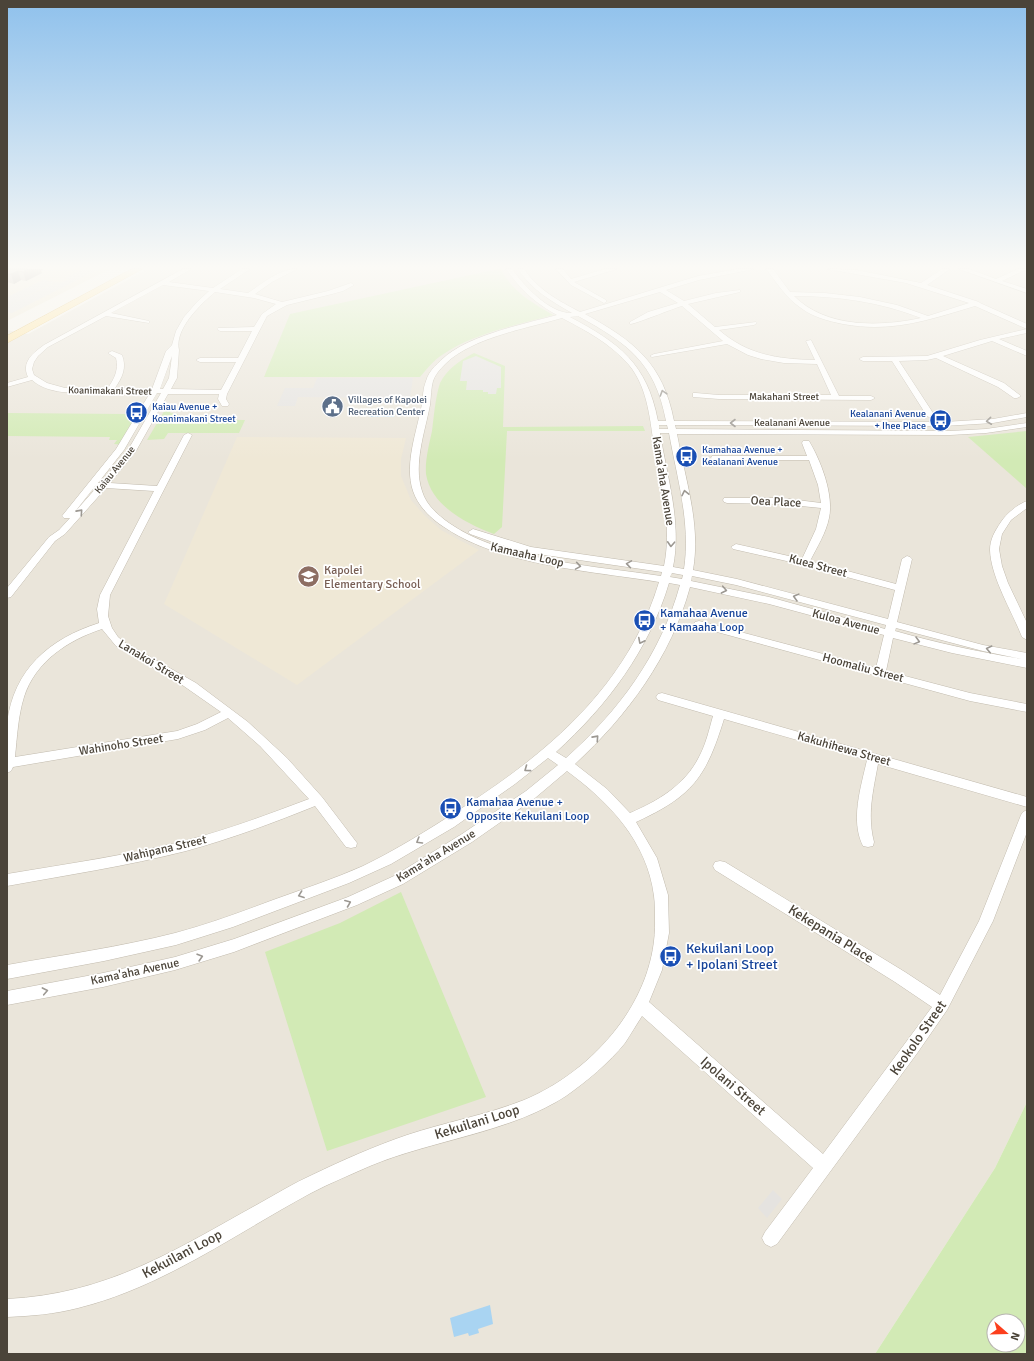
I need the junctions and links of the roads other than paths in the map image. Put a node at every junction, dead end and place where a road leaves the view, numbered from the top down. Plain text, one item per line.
1 (21, 333) edge
2 (71, 333) edge
3 (179, 333) edge
4 (254, 333) edge
5 (520, 333) edge
6 (593, 333) edge
7 (611, 333) edge
8 (718, 333) edge
9 (1020, 333) edge
10 (993, 338) junction
11 (7, 340) edge
12 (808, 341) dead end
13 (729, 342) junction
14 (175, 346) junction
15 (112, 353) dead end
16 (1027, 354) edge
17 (654, 356) dead end
18 (938, 356) junction
19 (863, 359) dead end
20 (200, 360) dead end
21 (240, 360) junction
22 (895, 360) junction
23 (818, 362) junction
24 (32, 378) junction
25 (7, 385) edge
26 (109, 392) junction
27 (154, 392) junction
28 (166, 392) junction
29 (224, 392) junction
30 (696, 395) dead end
31 (1017, 396) dead end
32 (836, 397) junction
33 (871, 398) dead end
34 (225, 404) dead end
35 (1027, 415) edge
36 (930, 416) dead end
37 (1027, 425) edge
38 (654, 427) junction
39 (671, 427) junction
40 (188, 435) dead end
41 (806, 443) dead end
42 (715, 458) dead end
43 (812, 458) junction
44 (93, 484) junction
45 (104, 485) junction
46 (160, 489) junction
47 (727, 500) dead end
48 (1027, 504) edge
49 (826, 506) junction
50 (52, 540) junction
51 (736, 547) dead end
52 (907, 559) dead end
53 (804, 563) junction
54 (666, 575) junction
55 (687, 578) junction
56 (900, 588) junction
57 (7, 595) edge
58 (1024, 620) edge
59 (892, 622) junction
60 (699, 624) dead end
61 (104, 625) junction
62 (889, 634) junction
63 (1027, 637) edge
64 (1027, 657) edge
65 (1027, 664) edge
66 (880, 672) junction
67 (662, 697) dead end
68 (1027, 708) edge
69 (229, 712) junction
70 (720, 713) junction
71 (548, 753) junction
72 (873, 758) junction
73 (568, 765) junction
74 (7, 766) edge
75 (318, 800) junction
76 (1027, 802) edge
77 (1027, 815) edge
78 (628, 820) junction
79 (868, 842) dead end
80 (351, 843) dead end
81 (720, 866) dead end
82 (7, 880) edge
83 (7, 972) edge
84 (7, 998) edge
85 (641, 1005) junction
86 (942, 1005) junction
87 (824, 1166) junction
88 (771, 1238) dead end
89 (7, 1308) edge

1 - 11 main road
2 - 24 street
3 - 14 street, Kaiau Avenue
4 - 21 street
5 - 54 street, Kamaaha Loop
6 - 38 street, Kama'aha Avenue
39 -> 7 street, Kama'aha Avenue
8 - 13 street
9 - 10 street
10 - 16 street
10 - 18 street
12 - 23 street
13 - 17 street
13 - 23 street
14 - 27 street, Kaiau Avenue
14 - 28 street, Kaiau Avenue
15 - 26 street
18 - 22 street
18 - 31 street
19 - 22 street
20 - 21 street
21 - 29 street
22 - 36 street
23 - 32 street
24 - 25 street
24 - 26 street, Koanimakani Street
26 - 27 street, Koanimakani Street
27 - 28 street, Koanimakani Street
27 - 44 street, Kaiau Avenue
28 - 29 street, Koanimakani Street
28 - 45 street, Kaiau Avenue
29 - 34 street
30 - 32 street, Makahani Street
32 - 33 street, Makahani Street
35 -> 39 street, Kealanani Avenue
37 - 39 street, Kealanani Avenue
38 - 39 street, Kealanani Avenue
38 -> 54 street, Kama'aha Avenue
55 -> 39 street, Kama'aha Avenue
40 - 46 street
41 - 43 street
42 - 43 street
43 - 49 street
44 - 45 street
44 - 50 street, Kaiau Avenue
45 - 46 street
50 -> 45 street, Kaiau Avenue
46 - 61 street
47 - 49 street, Oea Place
48 - 58 street
49 - 53 street
50 - 57 street, Kaiau Avenue
51 - 53 street, Kuea Street
52 - 56 street
53 - 56 street, Kuea Street
54 - 55 street, Kuloa Avenue
54 -> 71 street, Kama'aha Avenue
59 -> 55 street, Kuloa Avenue
55 -> 62 street, Kuloa Avenue
73 -> 55 street, Kama'aha Avenue
56 - 59 street
58 - 63 street
59 - 62 street
64 -> 59 street, Kuloa Avenue
60 - 66 street, Hoomaliu Street
61 - 69 street, Lanakoi Street
61 - 74 street
62 -> 65 street, Kuloa Avenue
62 - 66 street
66 - 68 street, Hoomaliu Street
67 - 70 street, Kakuhihewa Street
69 - 74 street, Wahinoho Street
69 - 75 street, Lanakoi Street
70 - 72 street, Kakuhihewa Street
70 - 78 street
71 - 73 street, Kekuilani Loop
71 -> 83 street, Kama'aha Avenue
72 - 76 street, Kakuhihewa Street
72 - 79 street
73 - 78 street, Kekuilani Loop
84 -> 73 street, Kama'aha Avenue
75 - 80 street, Lanakoi Street
75 - 82 street, Wahipana Street
77 - 86 street, Keokolo Street
78 - 85 street, Kekuilani Loop
81 - 86 street, Kekepania Place
85 - 87 street, Ipolani Street
85 - 89 street, Kekuilani Loop
86 - 87 street, Keokolo Street
87 - 88 street, Keokolo Street

